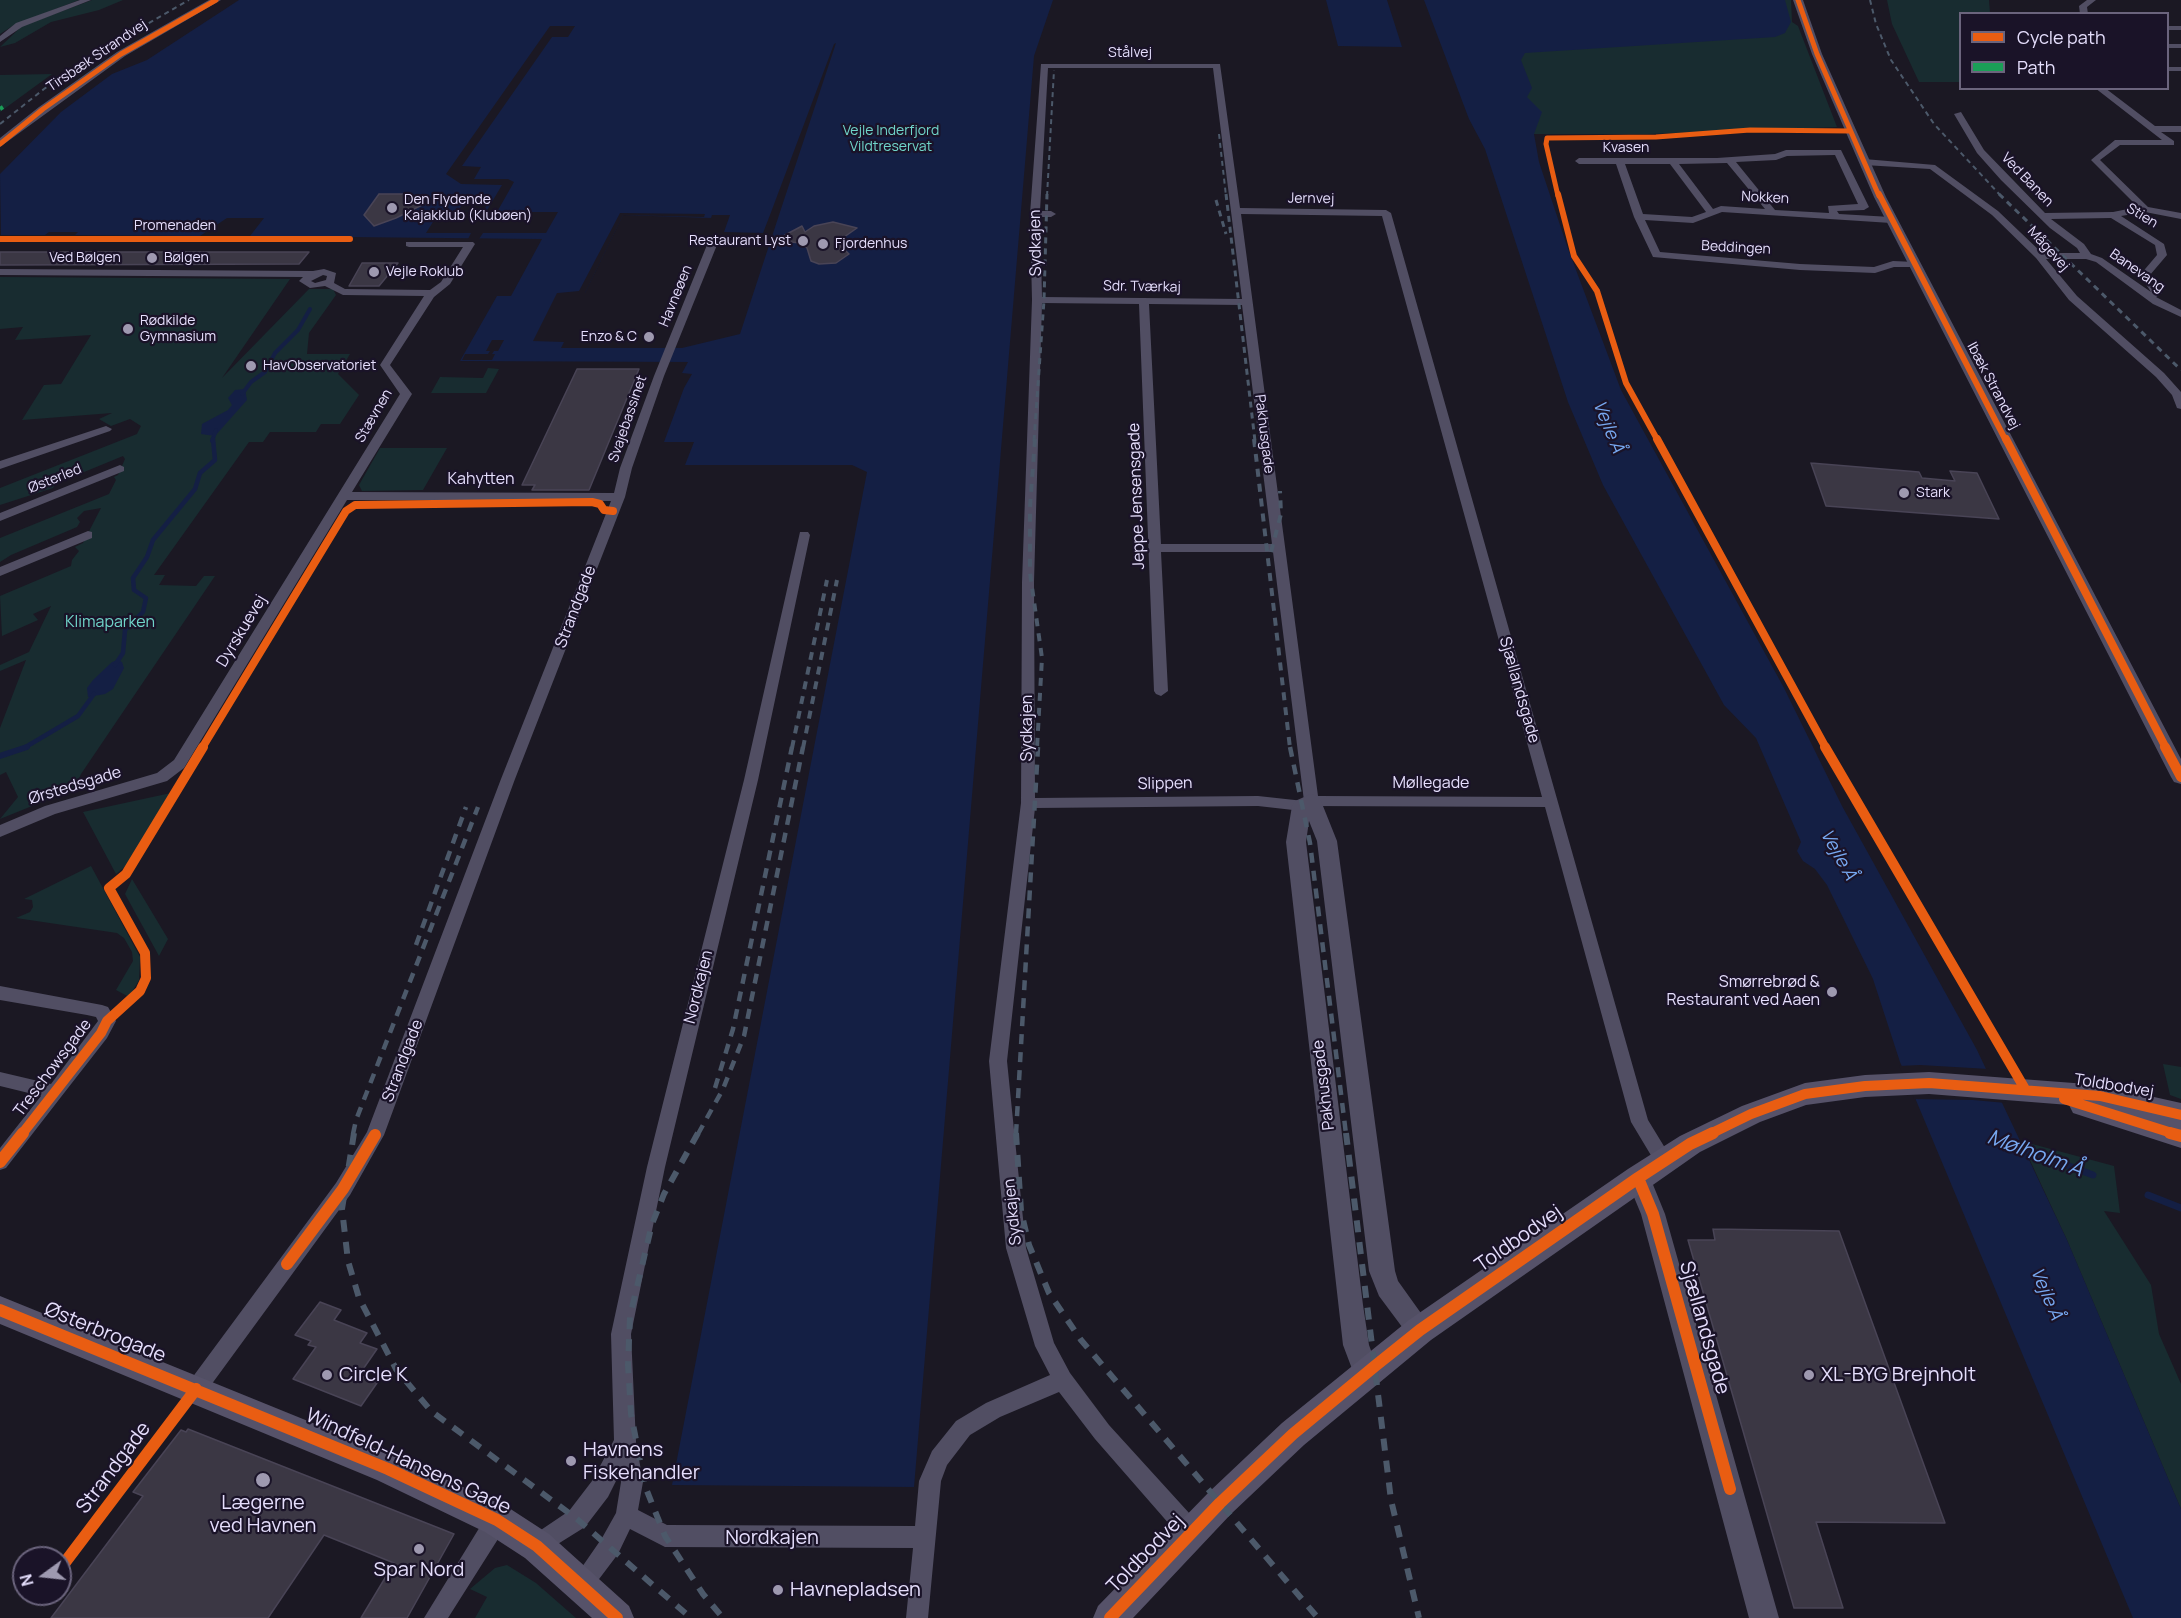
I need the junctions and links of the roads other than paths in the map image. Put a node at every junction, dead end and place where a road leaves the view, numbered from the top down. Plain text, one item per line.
1 (87, 0) edge
2 (216, 0) edge
3 (1798, 0) edge
4 (2092, 0) edge
5 (2084, 12) edge
6 (0, 40) edge
7 (1044, 66) joint
8 (1217, 66) joint
9 (2102, 90) edge
10 (1959, 114) dead end
11 (2152, 129) junction
12 (2181, 129) edge
13 (0, 144) edge
14 (1729, 160) junction
15 (1579, 161) dead end
16 (1620, 161) junction
17 (1673, 162) junction
18 (1864, 162) junction
19 (2145, 208) junction
20 (1236, 211) junction
21 (1772, 212) junction
22 (1386, 213) joint
23 (1712, 213) junction
24 (1035, 214) junction
25 (1051, 214) dead end
26 (2113, 215) junction
27 (2043, 216) junction
28 (2181, 216) edge
29 (1639, 217) junction
30 (1836, 217) junction
31 (1891, 220) junction
32 (714, 240) dead end
33 (409, 244) dead end
34 (2039, 256) junction
35 (2087, 256) junction
36 (1915, 265) junction
37 (0, 272) edge
38 (433, 293) junction
39 (2148, 296) junction
40 (1037, 300) junction
41 (1144, 301) junction
42 (1247, 302) junction
43 (2181, 314) edge
44 (665, 363) joint
45 (2181, 406) edge
46 (106, 429) dead end
47 (0, 465) edge
48 (120, 469) dead end
49 (621, 491) junction
50 (344, 496) junction
51 (0, 517) edge
52 (88, 535) dead end
53 (804, 535) dead end
54 (1155, 548) junction
55 (1279, 548) junction
56 (0, 572) edge
57 (1161, 691) dead end
58 (162, 777) joint
59 (2181, 777) edge
60 (1551, 802) junction
61 (1028, 803) junction
62 (1306, 804) junction
63 (0, 831) edge
64 (0, 993) edge
65 (0, 1079) edge
66 (2029, 1090) junction
67 (55, 1092) junction
68 (2181, 1115) edge
69 (2181, 1136) edge
70 (1664, 1161) junction
71 (0, 1162) edge
72 (1638, 1178) junction
73 (0, 1310) edge
74 (1420, 1330) junction
75 (1366, 1373) junction
76 (1063, 1380) junction
77 (196, 1389) junction
78 (625, 1442) junction
79 (626, 1515) junction
80 (497, 1520) junction
81 (1192, 1533) junction
82 (924, 1538) junction
83 (537, 1546) junction
84 (582, 1583) junction
85 (435, 1618) edge
86 (617, 1618) edge
87 (917, 1618) edge
88 (1110, 1618) edge
89 (1764, 1618) edge

1 - 6 street
2 - 13 street, Tirsbæk Strandvej
3 - 18 street, Ibæk Strandvej
4 - 5 street
7 - 8 street, Stålvej
7 - 24 street, Sydkajen
8 - 20 street, Pakhusgade
9 - 11 street
10 - 27 street, Ved Banen
11 - 12 street
11 - 19 street
14 - 17 street, Kvasen
14 - 21 street
14 - 30 street, Kvasen
15 - 16 street, Kvasen
16 - 17 street, Kvasen
16 - 29 street, Beddingen
17 - 23 street, Kvasen
18 - 31 street, Ibæk Strandvej
18 - 34 street, Mågevej
19 - 26 street
19 - 28 street
20 - 22 street, Jernvej
20 - 42 street, Pakhusgade
21 - 23 street, Nokken
21 - 30 street, Nokken
22 - 60 street, Sjællandsgade
23 - 29 street, Nokken
24 - 25 street
24 - 40 street, Sydkajen
26 - 27 street
26 - 39 street, Stien
27 - 35 street, Ved Banen
29 - 36 street, Beddingen
30 - 31 street, Nokken
31 - 36 street, Ibæk Strandvej
32 - 44 street, Havneøen
33 - 38 street, Stævnen
34 - 35 street, Banevang
34 - 45 street, Mågevej
35 - 39 street, Banevang
36 - 59 street, Ibæk Strandvej
37 - 38 street, Ved Bølgen
38 - 50 street, Stævnen
39 - 43 street, Banevang
40 - 41 street, Sdr. Tværkaj
40 - 61 street, Sydkajen
41 - 42 street, Sdr. Tværkaj
41 - 54 street, Jeppe Jensensgade
42 - 55 street, Pakhusgade
44 - 49 street, Svajebassinet
46 - 47 street, Østerled
48 - 51 street, Østerled
49 - 50 street, Kahytten
49 - 77 street, Strandgade
50 - 58 street, Dyrskuevej
52 - 56 street
53 - 78 street, Nordkajen
54 - 55 street
54 - 57 street, Jeppe Jensensgade
55 - 62 street, Pakhusgade
58 - 63 street, Ørstedsgade
60 - 62 street, Møllegade
60 - 70 street, Sjællandsgade
61 - 62 street, Slippen
61 - 76 street, Sydkajen
62 - 74 street, Pakhusgade
62 - 75 street, Pakhusgade
64 - 67 street, Treschowsgade
65 - 67 street
66 - 68 main road, Toldbodvej
66 - 69 main road, Toldbodvej
66 - 70 main road, Toldbodvej
67 - 71 street, Treschowsgade
70 - 72 main road, Toldbodvej
72 - 74 main road, Toldbodvej
72 - 89 street, Sjællandsgade
73 - 77 main road, Østerbrogade
74 - 75 main road, Toldbodvej
75 - 81 main road, Toldbodvej
76 - 81 street, Sydkajen
76 - 82 street
77 - 80 main road, Windfeld-Hansens Gade
78 - 79 street, Nordkajen
78 - 83 street, Nordkajen
79 - 82 street, Nordkajen
79 - 84 street, Nordkajen
80 - 83 main road, Windfeld-Hansens Gade
80 - 85 street
81 - 88 main road, Toldbodvej
82 - 87 street
83 - 84 main road, Windfeld-Hansens Gade
84 - 86 main road, Windfeld-Hansens Gade

